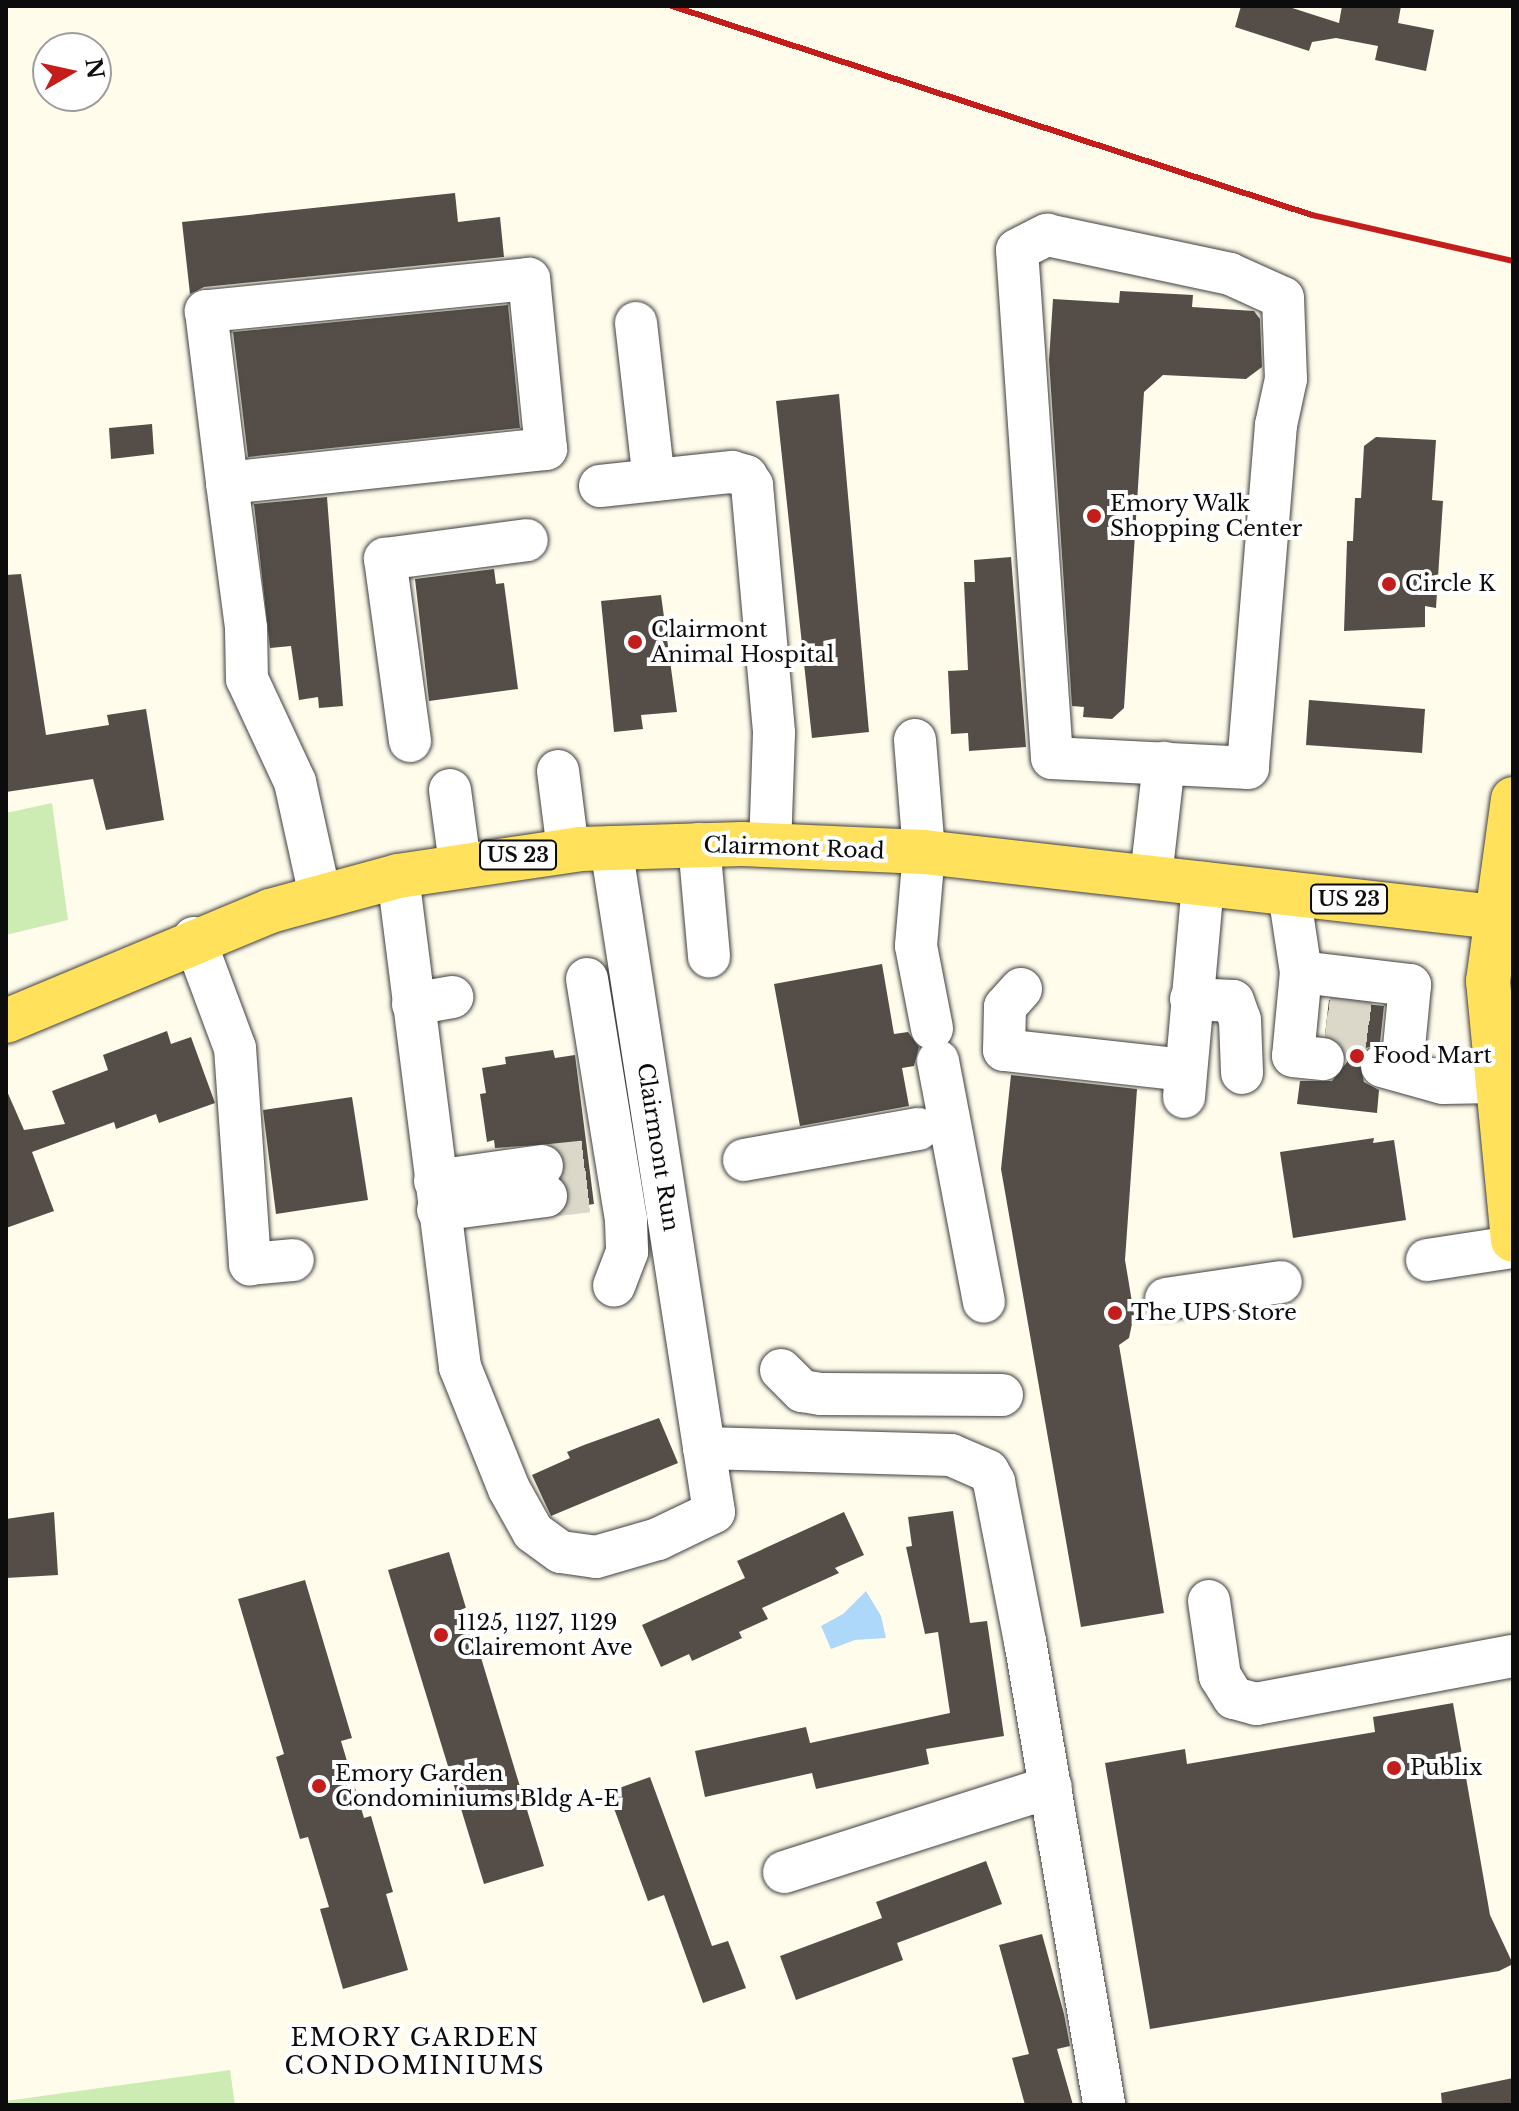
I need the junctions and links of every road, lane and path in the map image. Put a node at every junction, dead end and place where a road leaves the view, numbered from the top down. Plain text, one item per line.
1 (636, 323) dead end
2 (654, 480) junction
3 (227, 483) junction
4 (600, 486) dead end
5 (527, 540) dead end
6 (915, 740) dead end
7 (410, 741) dead end
8 (1164, 763) junction
9 (558, 771) dead end
10 (450, 790) dead end
11 (1513, 799) edge
12 (699, 844) junction
13 (770, 845) junction
14 (611, 847) junction
15 (568, 850) junction
16 (924, 852) junction
17 (460, 864) junction
18 (398, 876) junction
19 (1151, 877) junction
20 (1203, 883) junction
21 (1289, 893) junction
22 (320, 896) junction
23 (1503, 918) edge
24 (194, 938) junction
25 (709, 957) dead end
26 (587, 979) dead end
27 (1021, 989) dead end
28 (1191, 999) junction
29 (6, 1021) edge
30 (1242, 1073) dead end
31 (1497, 1082) junction
32 (918, 1129) dead end
33 (744, 1160) dead end
34 (544, 1181) tunnel mouth
35 (433, 1216) junction
36 (1513, 1240) edge
37 (1513, 1247) edge
38 (293, 1260) dead end
39 (1427, 1260) dead end
40 (1281, 1282) dead end
41 (614, 1286) dead end
42 (1166, 1299) dead end
43 (984, 1302) dead end
44 (781, 1370) dead end
45 (1002, 1395) dead end
46 (704, 1448) junction
47 (1209, 1601) dead end
48 (1513, 1656) edge
49 (1051, 1787) junction
50 (784, 1872) dead end
51 (1104, 2105) edge

1 - 2 street
2 - 4 street
2 - 13 street
3 - 3 street
3 - 22 street
5 - 7 street
6 - 16 street
8 - 8 street
8 - 19 street
9 - 15 street
10 - 17 street
11 - 23 main road
12 - 13 main road, Clairmont Road / US 23
12 - 14 main road, Clairmont Road / US 23
12 - 25 street
13 - 16 main road, Clairmont Road / US 23
14 - 15 main road, Clairmont Road / US 23
14 - 46 street, Clairmont Run
15 - 17 main road, Clairmont Road / US 23
16 - 19 main road, Clairmont Road / US 23
16 - 43 street
17 - 18 main road, Clairmont Road / US 23
18 - 22 main road, Clairmont Road / US 23
18 - 35 street
19 - 20 main road, Clairmont Road / US 23
20 - 21 main road, Clairmont Road / US 23
20 - 28 street
21 - 23 main road, Clairmont Road / US 23
21 - 31 street
22 - 24 main road, Clairmont Road / US 23
23 - 31 main road
24 - 29 main road, Clairmont Road / US 23
24 - 38 street
26 - 41 street
27 - 28 street
28 - 30 street
31 - 36 main road
32 - 33 street
34 - 35 street
35 - 46 street, Clairmont Run
37 - 39 street
40 - 42 street
44 - 45 street
46 - 49 street
47 - 48 street
49 - 50 street
49 - 51 street

